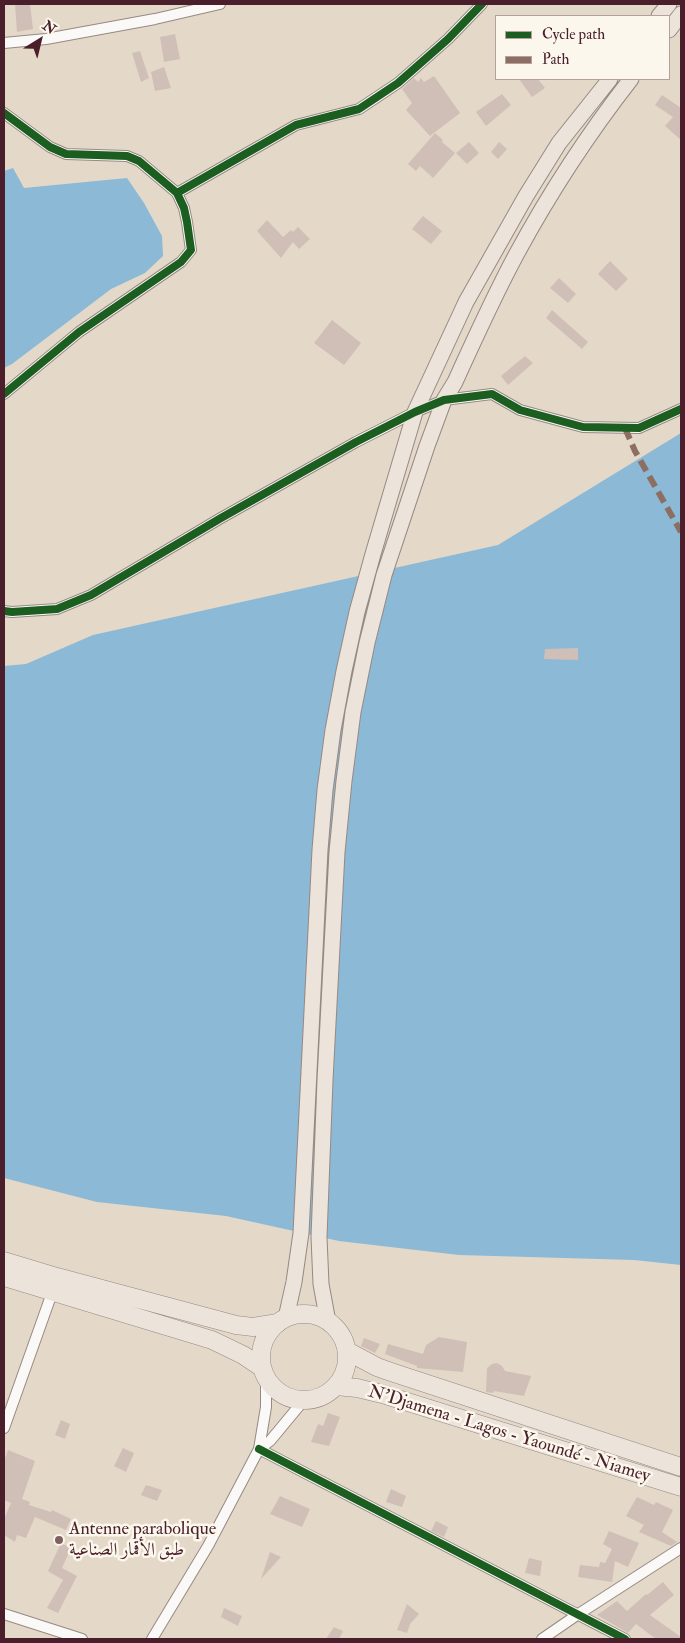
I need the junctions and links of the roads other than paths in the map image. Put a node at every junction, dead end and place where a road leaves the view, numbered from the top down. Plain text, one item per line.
1 (220, 4) edge
2 (482, 4) edge
3 (669, 4) edge
4 (681, 14) edge
5 (660, 15) edge
6 (670, 29) edge
7 (4, 43) edge
8 (609, 80) edge
9 (630, 80) edge
10 (4, 113) edge
11 (177, 193) junction
12 (4, 394) edge
13 (444, 400) junction
14 (681, 409) edge
15 (415, 412) junction
16 (4, 611) edge
17 (4, 1261) edge
18 (4, 1277) edge
19 (52, 1293) junction
20 (282, 1321) junction
21 (328, 1322) junction
22 (347, 1351) junction
23 (264, 1373) junction
24 (336, 1386) junction
25 (304, 1400) junction
26 (4, 1428) edge
27 (259, 1450) junction
28 (681, 1467) edge
29 (681, 1487) edge
30 (681, 1548) edge
31 (4, 1614) edge
32 (577, 1615) junction
33 (82, 1639) edge
34 (152, 1639) edge
35 (542, 1639) edge
36 (625, 1639) edge

1 - 7 street
2 - 11 street
3 - 5 main road
4 - 6 main road
8 - 15 main road
9 - 13 main road
10 - 11 street
11 - 12 street
13 - 14 street
13 - 15 street
13 - 21 main road
15 - 16 street
15 - 20 main road
17 - 20 highway
18 - 19 highway
19 - 23 highway
19 - 26 street
20 - 21 highway
20 - 23 highway
21 - 22 highway
22 - 24 highway
22 - 28 highway, N'Djamena - Lagos - Yaoundé - Niamey
23 - 25 highway
23 - 27 street
24 - 25 highway
24 - 29 highway, N'Djamena - Lagos - Yaoundé - Niamey
25 - 27 street
27 - 32 street
27 - 34 street
30 - 32 street
31 - 33 street
32 - 35 street
32 - 36 street

